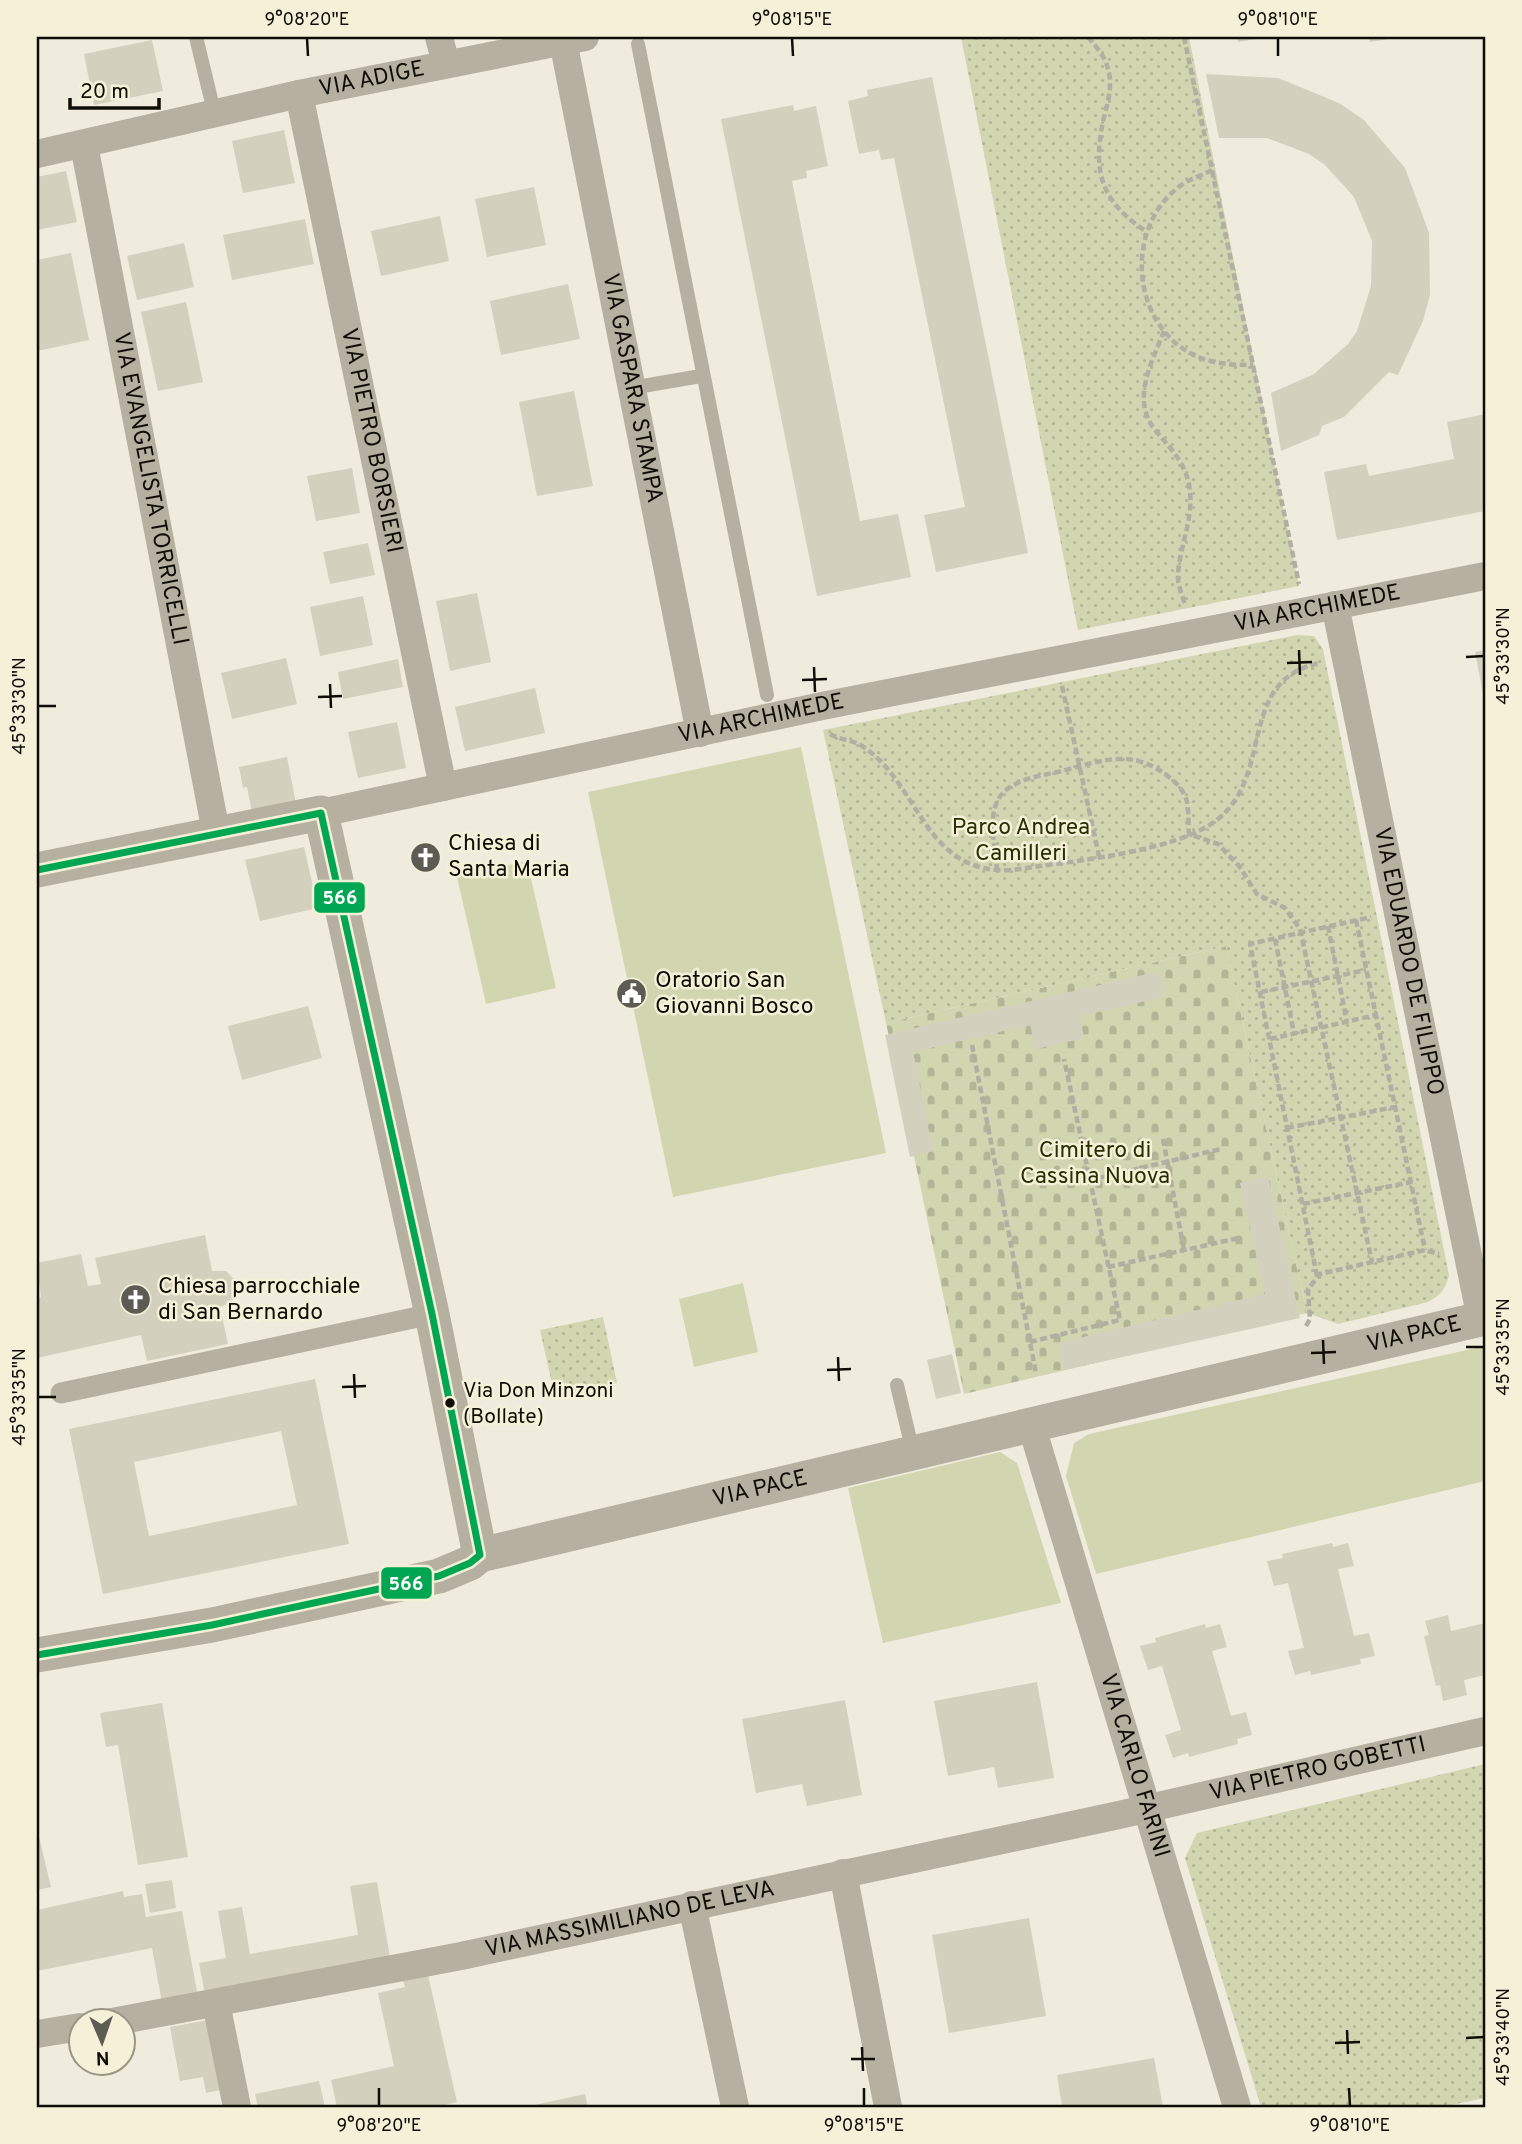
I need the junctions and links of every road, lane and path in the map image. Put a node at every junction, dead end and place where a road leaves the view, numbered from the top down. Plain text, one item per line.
1 (196, 37) edge
2 (439, 37) edge
3 (1088, 37) edge
4 (1184, 37) edge
5 (574, 39) edge
6 (638, 44) dead end
7 (446, 64) junction
8 (299, 94) junction
9 (213, 106) junction
10 (84, 145) junction
11 (37, 154) edge
12 (1212, 170) junction
13 (1147, 232) junction
14 (1164, 331) junction
15 (1253, 366) junction
16 (701, 376) junction
17 (631, 388) junction
18 (1485, 576) edge
19 (1335, 605) junction
20 (1302, 612) junction
21 (1190, 634) junction
22 (1331, 661) dead end
23 (1061, 679) dead end
24 (767, 695) dead end
25 (825, 725) dead end
26 (699, 733) junction
27 (1080, 766) junction
28 (443, 787) junction
29 (321, 813) junction
30 (216, 832) junction
31 (1189, 834) junction
32 (1099, 856) junction
33 (37, 870) edge
34 (997, 871) junction
35 (1382, 914) dead end
36 (1356, 920) junction
37 (1328, 926) junction
38 (1300, 933) junction
39 (1275, 939) junction
40 (1366, 970) junction
41 (1338, 976) junction
42 (1311, 981) junction
43 (1285, 986) junction
44 (1260, 992) junction
45 (1376, 1015) junction
46 (1347, 1022) junction
47 (1321, 1027) junction
48 (1294, 1033) junction
49 (1269, 1039) junction
50 (972, 1045) dead end
51 (1065, 1059) dead end
52 (1395, 1107) junction
53 (1341, 1118) junction
54 (1287, 1128) junction
55 (1163, 1139) dead end
56 (1221, 1149) dead end
57 (1167, 1162) junction
58 (1090, 1180) junction
59 (1411, 1182) junction
60 (1357, 1193) junction
61 (1303, 1204) junction
62 (1239, 1238) dead end
63 (1184, 1250) junction
64 (1425, 1250) junction
65 (1447, 1256) dead end
66 (1372, 1262) junction
67 (1108, 1267) junction
68 (1317, 1276) junction
69 (432, 1314) junction
70 (1483, 1318) edge
71 (1305, 1327) dead end
72 (1030, 1342) junction
73 (1036, 1373) dead end
74 (897, 1385) dead end
75 (61, 1393) dead end
76 (1031, 1424) junction
77 (913, 1452) junction
78 (480, 1555) junction
79 (37, 1655) edge
80 (1485, 1731) edge
81 (1149, 1808) junction
82 (844, 1873) junction
83 (692, 1905) junction
84 (216, 2003) junction
85 (136, 2017) edge
86 (66, 2029) edge
87 (37, 2034) edge
88 (237, 2107) edge
89 (735, 2107) edge
90 (888, 2107) edge
91 (1237, 2107) edge

1 - 9 lane
2 - 7 street
3 - 13 path
4 - 12 path
5 - 7 street, VIA ADIGE
5 - 17 street, VIA GASPARA STAMPA
6 - 16 lane
7 - 8 street, VIA ADIGE
8 - 9 street, VIA ADIGE
8 - 28 street, VIA PIETRO BORSIERI
9 - 10 street, VIA ADIGE
10 - 11 street, VIA ADIGE
10 - 30 street, VIA EVANGELISTA TORRICELLI
12 - 13 path
12 - 15 path
13 - 14 path
14 - 15 path
14 - 21 path
15 - 20 path
16 - 17 lane
16 - 24 lane
17 - 26 street, VIA GASPARA STAMPA
18 - 19 street, VIA ARCHIMEDE
19 - 20 street, VIA ARCHIMEDE
19 - 70 street, VIA EDUARDO DE FILIPPO
20 - 21 street, VIA ARCHIMEDE
21 - 26 street, VIA ARCHIMEDE
22 - 31 path
23 - 27 path
25 - 34 path
26 - 28 street, VIA ARCHIMEDE
27 - 31 path
27 - 32 path
27 - 34 path
28 - 29 street, VIA ARCHIMEDE
29 - 30 street, VIA ARCHIMEDE
29 - 69 street
30 - 33 street, VIA ARCHIMEDE
31 - 32 path
31 - 38 path
32 - 34 path
35 - 36 path
36 - 37 path
36 - 40 path
37 - 38 path
37 - 41 path
38 - 39 path
38 - 42 path
39 - 43 path
39 - 44 path
40 - 41 path
40 - 45 path
41 - 42 path
41 - 46 path
42 - 43 path
42 - 47 path
43 - 44 path
43 - 48 path
44 - 49 path
45 - 46 path
45 - 52 path
46 - 47 path
47 - 48 path
47 - 53 path
48 - 49 path
49 - 54 path
50 - 72 path
51 - 58 path
52 - 53 path
52 - 59 path
53 - 54 path
53 - 60 path
54 - 61 path
55 - 57 path
56 - 57 path
57 - 58 path
57 - 63 path
58 - 67 path
59 - 60 path
59 - 64 path
60 - 61 path
60 - 66 path
61 - 68 path
62 - 63 path
63 - 67 path
64 - 65 path
64 - 66 path
66 - 68 path
67 - 72 path
68 - 71 path
69 - 75 street
69 - 78 street
70 - 76 street, VIA PACE
72 - 73 path
74 - 77 lane
76 - 77 street, VIA PACE
76 - 81 street, VIA CARLO FARINI
77 - 78 street, VIA PACE
78 - 79 street, VIA PACE
80 - 81 street, VIA PIETRO GOBETTI
81 - 82 street, VIA MASSIMILIANO DE LEVA
81 - 91 street, VIA CARLO FARINI
82 - 83 street, VIA MASSIMILIANO DE LEVA
82 - 90 street
83 - 84 street, VIA MASSIMILIANO DE LEVA
83 - 89 street
84 - 85 street, VIA MASSIMILIANO DE LEVA
84 - 88 street
86 - 87 street

